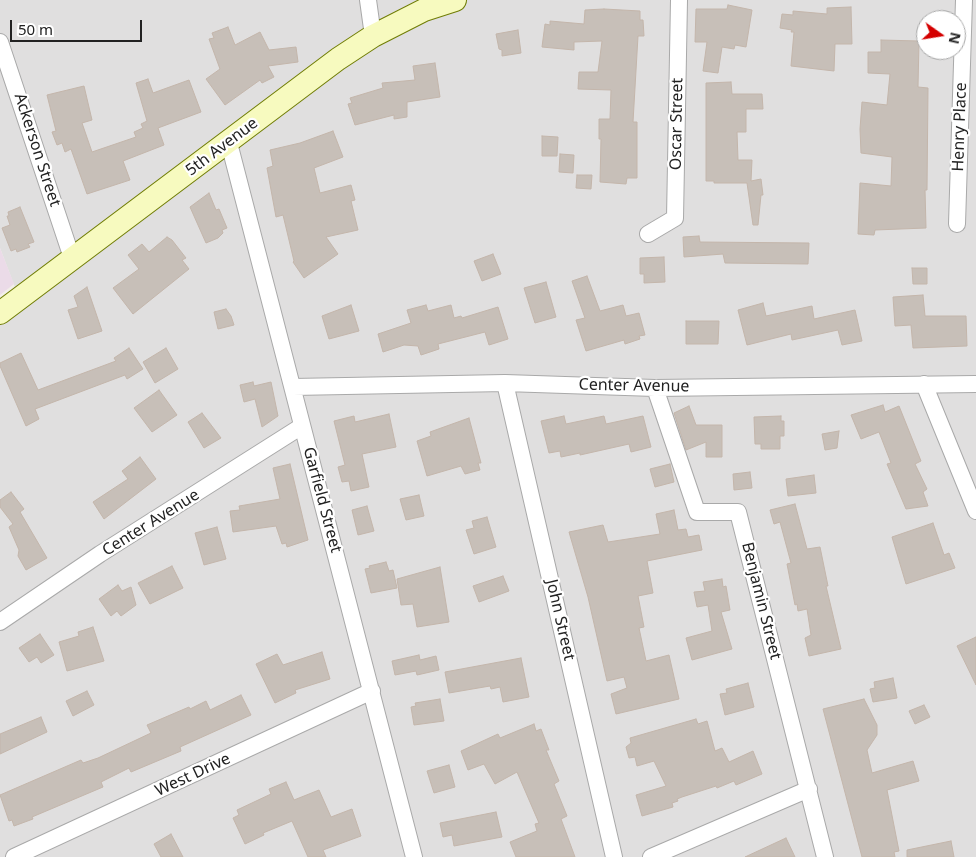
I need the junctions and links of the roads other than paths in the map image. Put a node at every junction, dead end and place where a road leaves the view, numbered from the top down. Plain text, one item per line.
1 (368, 0) edge
2 (455, 0) edge
3 (679, 0) edge
4 (964, 0) edge
5 (373, 36) junction
6 (0, 42) edge
7 (229, 143) junction
8 (957, 224) dead end
9 (648, 234) dead end
10 (72, 258) junction
11 (0, 313) edge
12 (505, 383) junction
13 (924, 384) junction
14 (976, 384) edge
15 (293, 387) junction
16 (655, 388) junction
17 (302, 426) junction
18 (976, 510) edge
19 (0, 622) edge
20 (372, 691) junction
21 (809, 789) junction
22 (14, 857) edge
23 (414, 857) edge
24 (614, 857) edge
25 (651, 857) edge
26 (826, 857) edge

1 - 5 street
2 - 5 main road, 5th Avenue
3 - 9 street, Oscar Street
4 - 8 street, Henry Place
5 - 7 main road, 5th Avenue
6 - 10 street, Ackerson Street
7 - 10 main road, 5th Avenue
7 - 15 street, Garfield Street
10 - 11 main road, 5th Avenue
12 - 15 street, Center Avenue
12 - 16 street, Center Avenue
12 - 24 street, John Street
13 - 14 street, Center Avenue
13 - 16 street, Center Avenue
13 - 18 street
15 - 17 street, Garfield Street
16 - 21 street, Benjamin Street
17 - 19 street, Center Avenue
17 - 20 street, Garfield Street
20 - 22 street, West Drive
20 - 23 street, Garfield Street
21 - 25 street
21 - 26 street, Benjamin Street

